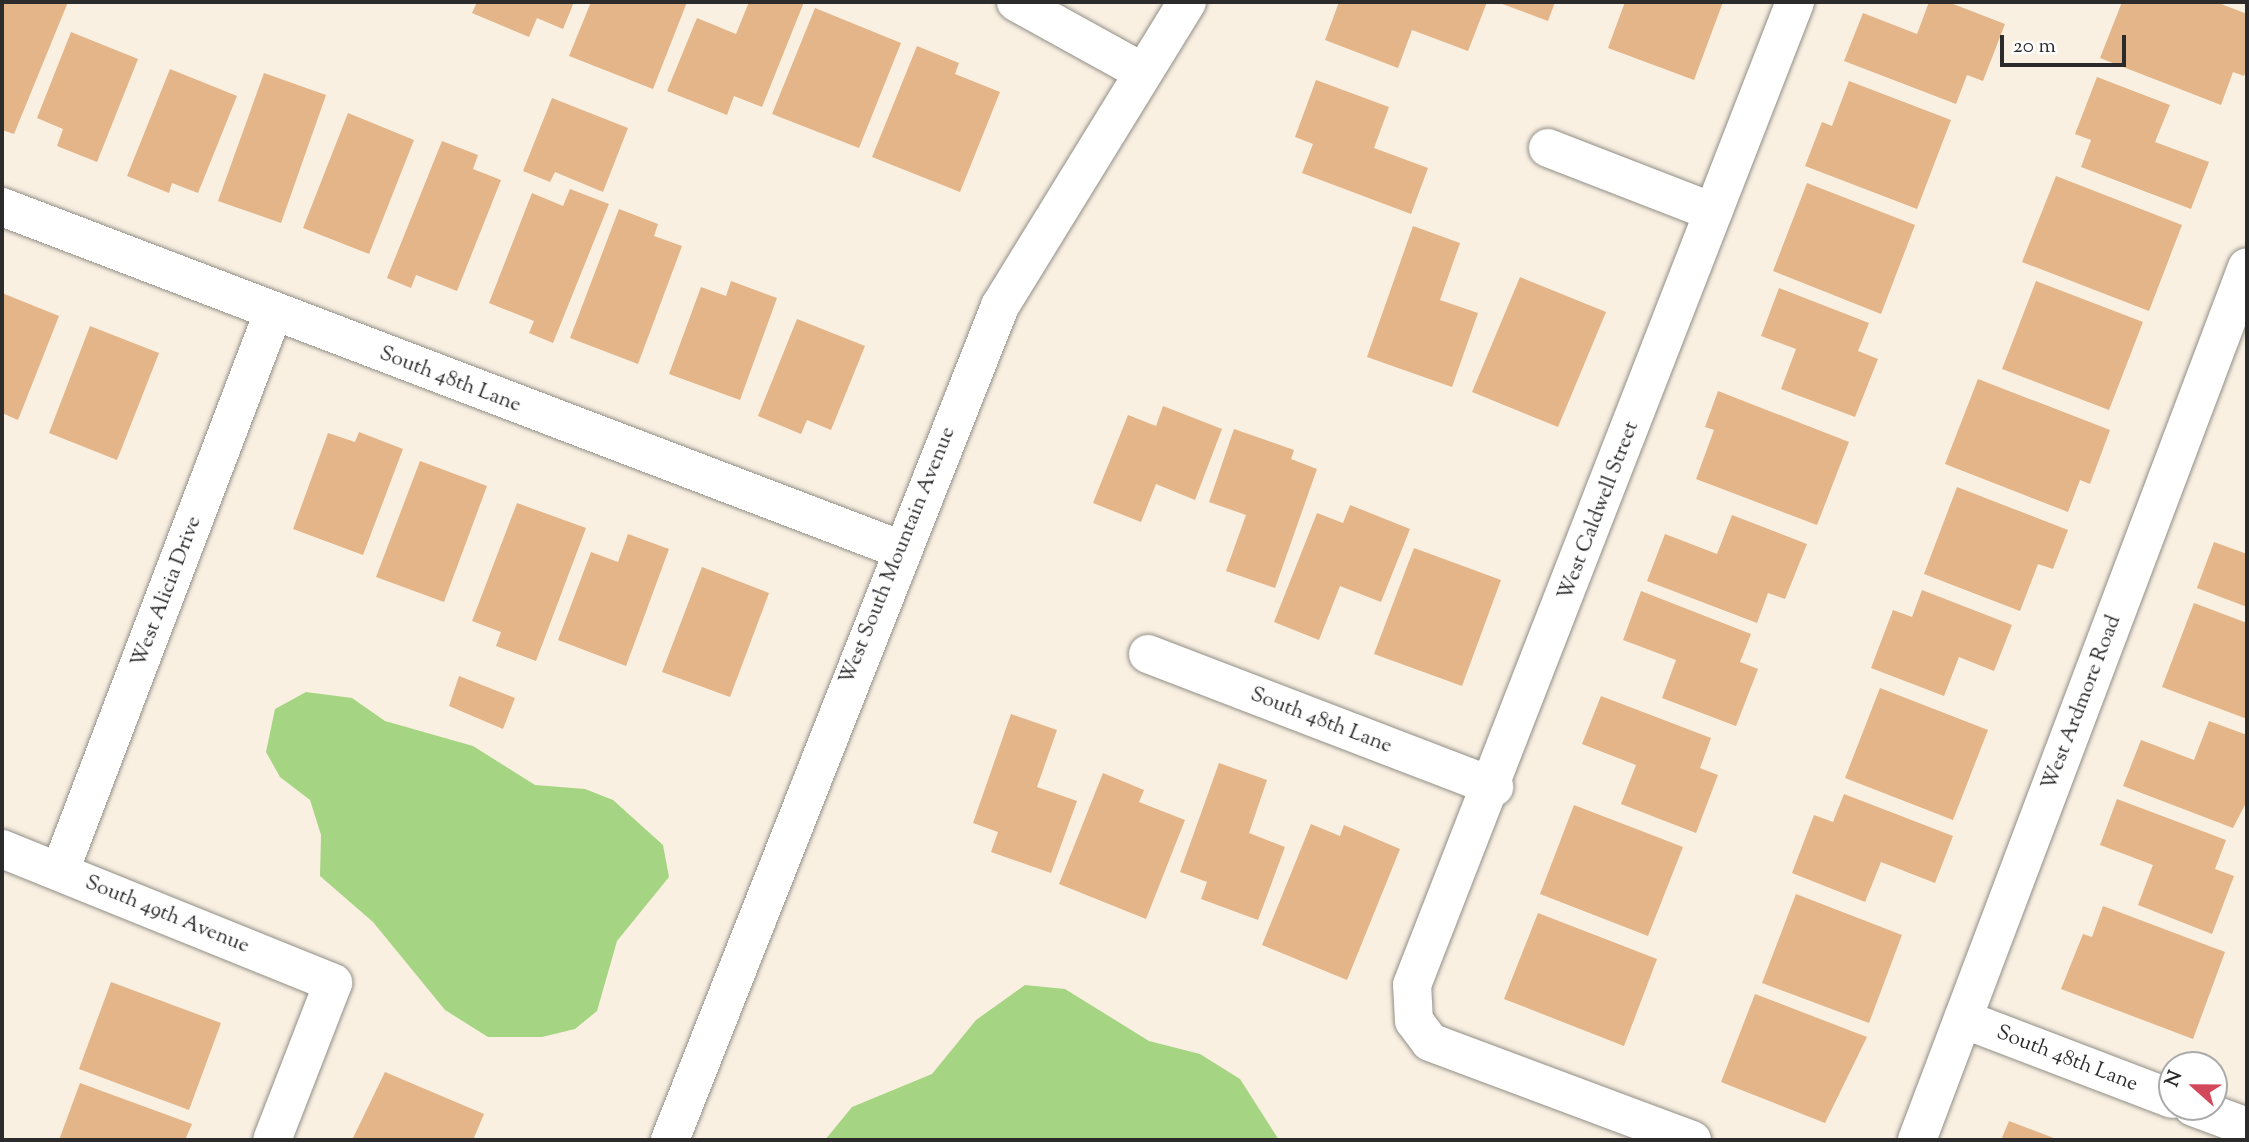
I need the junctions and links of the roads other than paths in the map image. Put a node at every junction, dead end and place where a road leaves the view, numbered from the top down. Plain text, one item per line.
1 (1016, 2) edge
2 (1187, 2) edge
3 (1794, 2) edge
4 (1141, 71) junction
5 (1548, 148) dead end
6 (2, 208) edge
7 (1713, 212) junction
8 (2247, 267) edge
9 (273, 313) junction
10 (900, 549) junction
11 (1148, 654) dead end
12 (1494, 787) junction
13 (2, 849) edge
14 (60, 871) junction
15 (1963, 1019) junction
16 (2158, 1094) edge
17 (2228, 1120) edge
18 (2247, 1127) edge
19 (272, 1140) edge
20 (670, 1140) edge
21 (1692, 1140) edge
22 (1917, 1140) edge

1 - 4 street
2 - 4 street, West South Mountain Avenue
3 - 7 street, West Caldwell Street
4 - 10 street, West South Mountain Avenue
5 - 7 street
6 - 9 street, South 48th Lane
7 - 12 street, West Caldwell Street
8 - 15 street, West Ardmore Road
9 - 10 street, South 48th Lane
9 - 14 street, West Alicia Drive
10 - 20 street, West South Mountain Avenue
11 - 12 street, South 48th Lane
12 - 21 street, West Caldwell Street
13 - 14 street, South 49th Avenue
14 - 19 street, South 49th Avenue
15 - 16 street, South 48th Lane
15 - 22 street, West Ardmore Road
17 - 18 street

